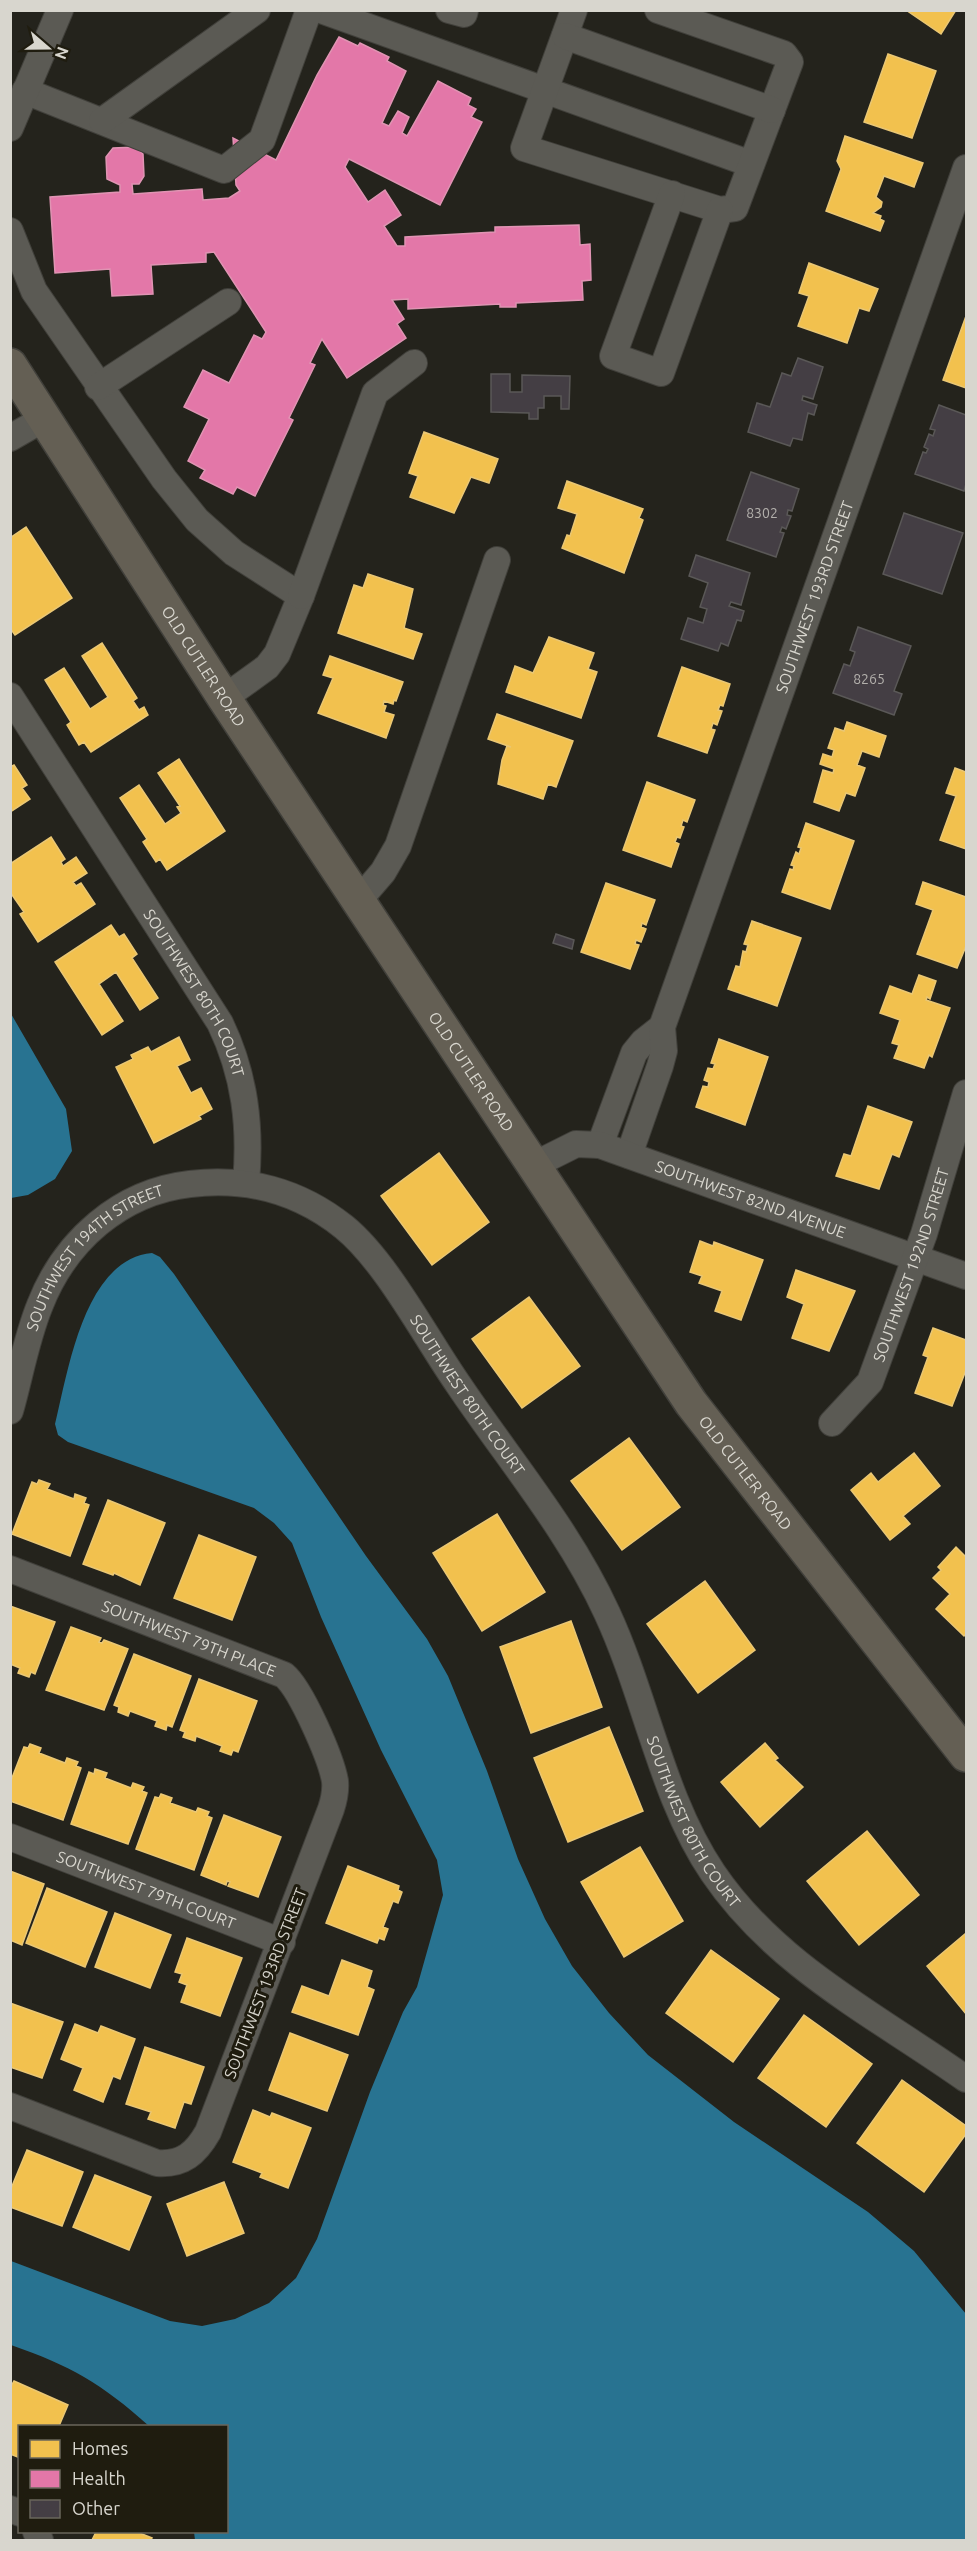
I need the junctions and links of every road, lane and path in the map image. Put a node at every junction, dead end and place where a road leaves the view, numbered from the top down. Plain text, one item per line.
1 (60, 10) edge
2 (257, 10) edge
3 (309, 10) edge
4 (321, 10) edge
5 (449, 10) edge
6 (465, 10) edge
7 (574, 10) edge
8 (658, 10) edge
9 (565, 36) junction
10 (25, 91) junction
11 (545, 91) junction
12 (772, 110) junction
13 (102, 121) junction
14 (10, 128) edge
15 (751, 164) junction
16 (966, 168) edge
17 (672, 194) junction
18 (720, 210) junction
19 (10, 231) edge
20 (228, 302) dead end
21 (414, 363) dead end
22 (10, 365) edge
23 (98, 387) junction
24 (45, 418) junction
25 (10, 438) edge
26 (497, 560) dead end
27 (301, 596) junction
28 (10, 696) edge
29 (224, 698) junction
30 (358, 901) junction
31 (662, 1027) junction
32 (625, 1073) junction
33 (655, 1083) junction
34 (966, 1093) edge
35 (600, 1145) junction
36 (628, 1155) junction
37 (534, 1165) junction
38 (246, 1183) junction
39 (915, 1258) junction
40 (966, 1276) edge
41 (10, 1411) edge
42 (831, 1423) dead end
43 (10, 1569) edge
44 (966, 1755) edge
45 (335, 1788) joint
46 (10, 1837) edge
47 (282, 1942) junction
48 (966, 2079) edge
49 (10, 2106) edge

1 - 10 street
2 - 13 street
3 - 13 street
4 - 11 street
5 - 6 street
7 - 9 street
8 - 12 street
9 - 11 street
9 - 12 street
10 - 13 street
10 - 14 street
11 - 15 street
11 - 17 street
12 - 15 street
15 - 18 street
16 - 31 street, SOUTHWEST 193RD STREET
17 - 18 street
17 - 18 street
19 - 23 street
20 - 23 street
21 - 27 street
22 - 24 main road, OLD CUTLER ROAD
23 - 27 street
24 - 25 street
24 - 29 main road, OLD CUTLER ROAD
26 - 30 street
27 - 29 street
28 - 38 street, SOUTHWEST 80TH COURT
29 - 30 main road, OLD CUTLER ROAD
30 - 37 main road, OLD CUTLER ROAD
31 - 32 street, SOUTHWEST 193RD STREET
31 - 33 street, SOUTHWEST 193RD STREET
32 - 33 street
32 - 35 street, SOUTHWEST 193RD STREET
33 - 36 street, SOUTHWEST 193RD STREET
34 - 39 street, SOUTHWEST 192ND STREET
35 - 36 street, SOUTHWEST 82ND AVENUE
35 - 37 street, SOUTHWEST 82ND AVENUE
36 - 39 street, SOUTHWEST 82ND AVENUE
37 - 44 main road, OLD CUTLER ROAD
38 - 41 street, SOUTHWEST 194TH STREET
38 - 48 street, SOUTHWEST 80TH COURT
39 - 40 street, SOUTHWEST 82ND AVENUE
39 - 42 street, SOUTHWEST 192ND STREET
43 - 45 street, SOUTHWEST 79TH PLACE
45 - 47 street, SOUTHWEST 193RD STREET
46 - 47 street, SOUTHWEST 79TH COURT
47 - 49 street, SOUTHWEST 193RD STREET

